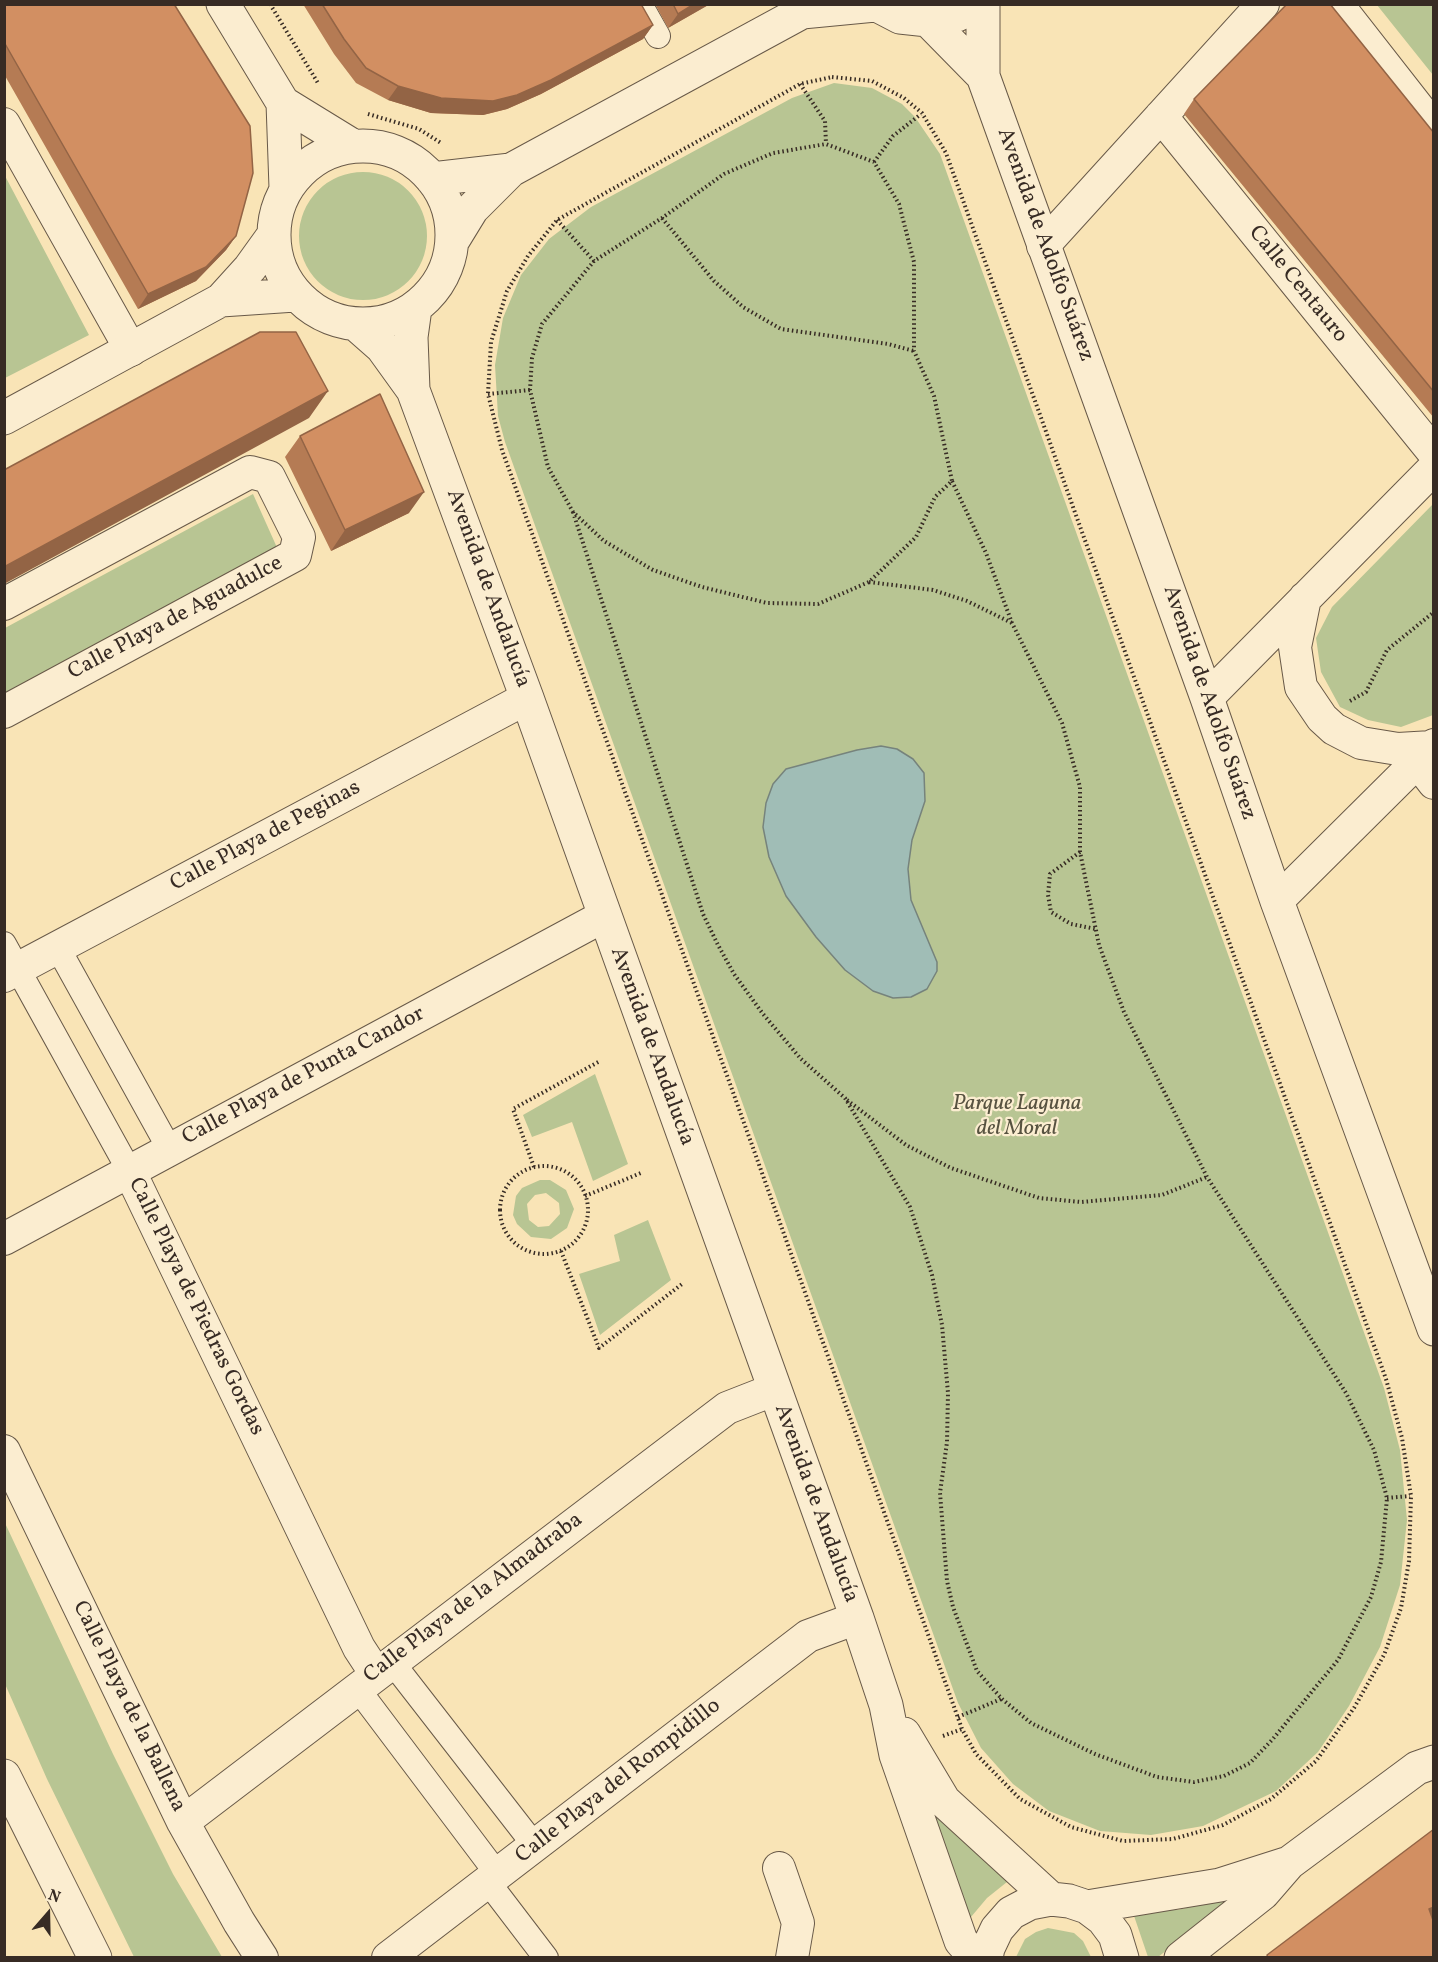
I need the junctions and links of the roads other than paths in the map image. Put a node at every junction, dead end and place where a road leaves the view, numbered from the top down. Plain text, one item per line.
1 (223, 4) edge
2 (640, 4) edge
3 (976, 4) edge
4 (983, 4) edge
5 (1263, 4) edge
6 (1337, 4) edge
7 (875, 5) edge
8 (804, 8) edge
9 (928, 20) junction
10 (658, 36) dead end
11 (983, 76) junction
12 (283, 103) junction
13 (1161, 116) junction
14 (4, 124) edge
15 (1434, 128) edge
16 (353, 146) junction
17 (511, 170) junction
18 (432, 179) junction
19 (286, 188) junction
20 (273, 236) junction
21 (453, 240) junction
22 (1043, 246) junction
23 (295, 295) junction
24 (221, 300) junction
25 (416, 308) junction
26 (357, 325) junction
27 (131, 350) junction
28 (413, 390) junction
29 (4, 418) edge
30 (1434, 453) edge
31 (1434, 468) edge
32 (1305, 598) junction
33 (4, 604) edge
34 (527, 698) junction
35 (1207, 698) junction
36 (4, 712) edge
37 (1429, 759) edge
38 (1277, 901) junction
39 (604, 916) junction
40 (58, 948) junction
41 (9, 963) edge
42 (170, 1150) junction
43 (130, 1172) junction
44 (4, 1239) edge
45 (1434, 1329) edge
46 (773, 1390) junction
47 (4, 1451) edge
48 (856, 1618) junction
49 (375, 1675) junction
50 (886, 1705) junction
51 (1428, 1759) edge
52 (4, 1776) edge
53 (183, 1822) junction
54 (536, 1846) junction
55 (1289, 1863) junction
56 (779, 1868) dead end
57 (493, 1879) junction
58 (1051, 1899) junction
59 (1087, 1907) junction
60 (91, 1956) edge
61 (262, 1958) edge
62 (388, 1958) edge
63 (546, 1958) edge
64 (792, 1958) edge
65 (975, 1958) edge
66 (986, 1958) edge
67 (1122, 1958) edge
68 (1181, 1958) edge

1 - 12 street
2 - 10 street
3 - 9 street
4 - 11 street, Avenida de Adolfo Suárez
5 - 13 street
6 - 15 street
7 - 8 street
7 - 9 street
8 - 17 street
9 - 11 street, Avenida de Adolfo Suárez
11 - 22 street, Avenida de Adolfo Suárez
12 - 16 street
12 - 19 street
13 - 22 street
13 - 30 street, Calle Centauro
14 - 27 street
16 - 18 street
16 - 19 street
17 - 18 street
17 - 21 street
18 - 21 street
19 - 20 street
20 - 23 street
20 - 24 street
21 - 25 street
22 - 35 street, Avenida de Adolfo Suárez
23 - 24 street
23 - 26 street
24 - 27 street
25 - 26 street
25 - 28 street, Avenida de Andalucía
26 - 28 street, Avenida de Andalucía
27 - 29 street
28 - 34 street, Avenida de Andalucía
31 - 32 street
32 - 35 street
32 - 37 street
33 - 36 street, Calle Playa de Aguadulce
34 - 39 street, Avenida de Andalucía
34 - 40 street, Calle Playa de Peginas
35 - 38 street, Avenida de Adolfo Suárez
37 - 38 street
38 - 45 street, Avenida de Adolfo Suárez
39 - 42 street, Calle Playa de Punta Candor
39 - 46 street, Avenida de Andalucía
40 - 41 street, Calle Playa de Peginas
40 - 42 street
41 - 43 street, Calle Playa de Piedras Gordas
42 - 43 street, Calle Playa de Punta Candor
43 - 44 street, Calle Playa de Punta Candor
43 - 49 street, Calle Playa de Piedras Gordas
46 - 48 street, Avenida de Andalucía
46 - 49 street, Calle Playa de la Almadraba
47 - 53 street, Calle Playa de la Ballena
48 - 50 street, Avenida de Andalucía
48 - 54 street, Calle Playa del Rompidillo
49 - 53 street, Calle Playa de la Almadraba
49 - 54 street
49 - 57 street
50 - 58 street, Avenida de Andalucía
50 - 65 street, Avenida de Andalucía
51 - 55 street
52 - 60 street
53 - 61 street, Calle Playa de la Ballena
54 - 57 street, Calle Playa del Rompidillo
55 - 59 street
55 - 68 street
56 - 64 street
57 - 62 street, Calle Playa del Rompidillo
57 - 63 street
58 - 59 street
58 - 66 street
59 - 67 street

